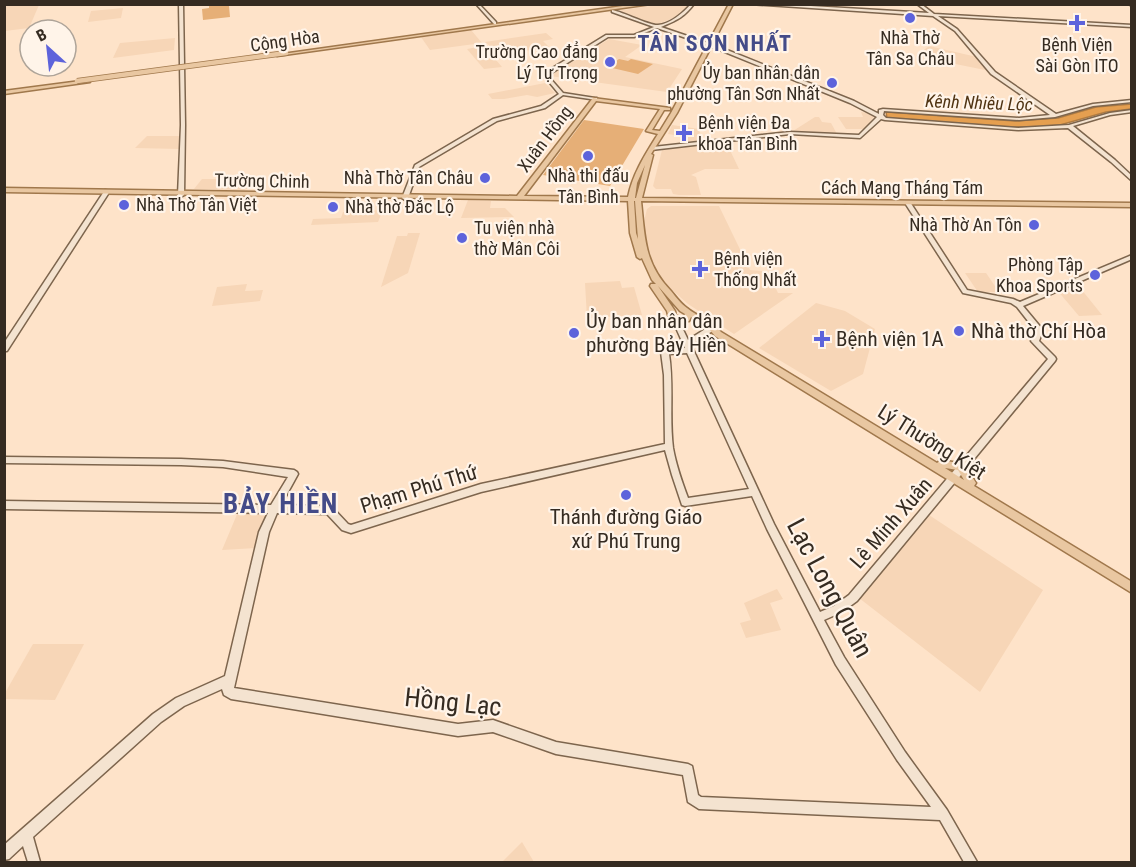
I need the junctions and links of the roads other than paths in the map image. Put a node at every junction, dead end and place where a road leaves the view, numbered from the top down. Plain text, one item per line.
1 (181, 4) edge
2 (477, 4) edge
3 (636, 4) edge
4 (649, 4) edge
5 (693, 4) edge
6 (750, 4) edge
7 (831, 4) edge
8 (918, 4) edge
9 (731, 5) edge
10 (818, 8) junction
11 (611, 10) junction
12 (564, 15) junction
13 (935, 15) junction
14 (496, 24) junction
15 (1131, 26) edge
16 (657, 27) junction
17 (710, 43) junction
18 (182, 67) junction
19 (4, 91) edge
20 (562, 94) junction
21 (596, 99) junction
22 (1131, 101) edge
23 (852, 102) junction
24 (665, 108) junction
25 (1131, 111) edge
26 (900, 112) junction
27 (1066, 114) junction
28 (882, 116) junction
29 (1055, 116) junction
30 (1044, 118) junction
31 (668, 119) junction
32 (656, 120) junction
33 (903, 120) junction
34 (1079, 123) junction
35 (1069, 126) junction
36 (1055, 127) junction
37 (661, 133) junction
38 (651, 152) junction
39 (1131, 179) edge
40 (634, 183) junction
41 (642, 186) junction
42 (4, 191) edge
43 (525, 191) junction
44 (106, 193) junction
45 (182, 194) junction
46 (406, 197) junction
47 (519, 198) junction
48 (537, 198) junction
49 (607, 200) junction
50 (663, 200) junction
51 (908, 203) junction
52 (1131, 205) edge
53 (635, 207) junction
54 (1131, 257) edge
55 (1019, 305) junction
56 (686, 311) junction
57 (673, 315) junction
58 (713, 328) junction
59 (687, 347) junction
60 (4, 349) edge
61 (1052, 359) joint
62 (669, 446) junction
63 (4, 460) edge
64 (939, 467) junction
65 (955, 476) junction
66 (968, 484) junction
67 (753, 492) junction
68 (4, 505) edge
69 (273, 509) junction
70 (1131, 581) edge
71 (1131, 588) edge
72 (818, 618) junction
73 (229, 680) junction
74 (943, 814) junction
75 (26, 834) junction
76 (4, 854) edge
77 (34, 862) edge
78 (971, 862) edge

1 - 18 street
2 - 14 street
3 - 11 main road, Cộng Hòa
4 - 11 main road, Cộng Hòa
5 - 16 street
6 - 10 street
7 - 10 street
8 - 13 street
9 - 17 main road
10 - 13 street
11 - 12 main road, Cộng Hòa
11 - 12 main road, Cộng Hòa
11 - 16 street
12 - 14 main road, Cộng Hòa
12 - 14 main road, Cộng Hòa
13 - 15 street
13 - 29 street
14 - 18 main road, Cộng Hòa
14 - 19 main road, Cộng Hòa, bridge
16 - 17 street
16 - 20 street
17 - 23 street
17 - 24 main road
17 - 31 main road
18 - 19 main road, Cộng Hòa
18 - 45 street
20 - 21 street
20 - 46 street
21 - 24 main road
21 - 43 main road, Xuân Hồng
22 - 27 street
23 - 28 street
23 - 28 street
24 - 31 main road
24 - 32 main road
25 - 34 street
26 - 28 street
26 - 30 street
26 - 33 street
27 - 29 street
27 - 34 street
28 - 33 street
28 - 38 street
29 - 30 street
30 - 36 street
31 - 32 main road
31 - 37 main road
32 - 37 main road
33 - 36 street
34 - 35 street
35 - 36 street
35 - 39 street
37 - 38 main road
38 - 40 main road
38 - 41 main road
40 - 49 main road
40 - 53 main road
41 - 50 main road
41 - 53 main road
42 - 44 main road, Trường Chinh
43 - 47 main road, Xuân Hồng
43 - 48 main road
44 - 45 main road, Trường Chinh
44 - 60 street
45 - 46 main road, Trường Chinh
46 - 47 main road, Trường Chinh
47 - 48 main road, Trường Chinh
48 - 49 main road, Trường Chinh
49 - 53 main road, Trường Chinh
49 - 53 main road
50 - 51 main road, Cách Mạng Tháng Tám
50 - 53 main road, Cách Mạng Tháng Tám
50 - 53 main road
51 - 52 main road, Cách Mạng Tháng Tám
51 - 55 street
53 - 56 main road, Lý Thường Kiệt
53 - 57 main road
54 - 55 street
55 - 61 street
56 - 57 main road
56 - 58 main road, Lý Thường Kiệt
57 - 59 street, Lạc Long Quân
58 - 59 street
58 - 64 main road, Lý Thường Kiệt
59 - 62 street
59 - 67 street, Lạc Long Quân
61 - 65 street, Lê Minh Xuân
62 - 67 street
62 - 69 street, Phạm Phú Thứ
63 - 69 street
64 - 65 main road
64 - 65 main road
65 - 66 main road
65 - 66 main road
65 - 72 street, Lê Minh Xuân
66 - 70 main road, Lý Thường Kiệt
66 - 71 main road, Lý Thường Kiệt
67 - 72 street, Lạc Long Quân
68 - 69 street, Phạm Phú Thứ
69 - 73 street
72 - 74 street, Lạc Long Quân
73 - 74 street, Hồng Lạc
73 - 75 street
74 - 78 street, Lạc Long Quân
75 - 76 street
75 - 77 street

